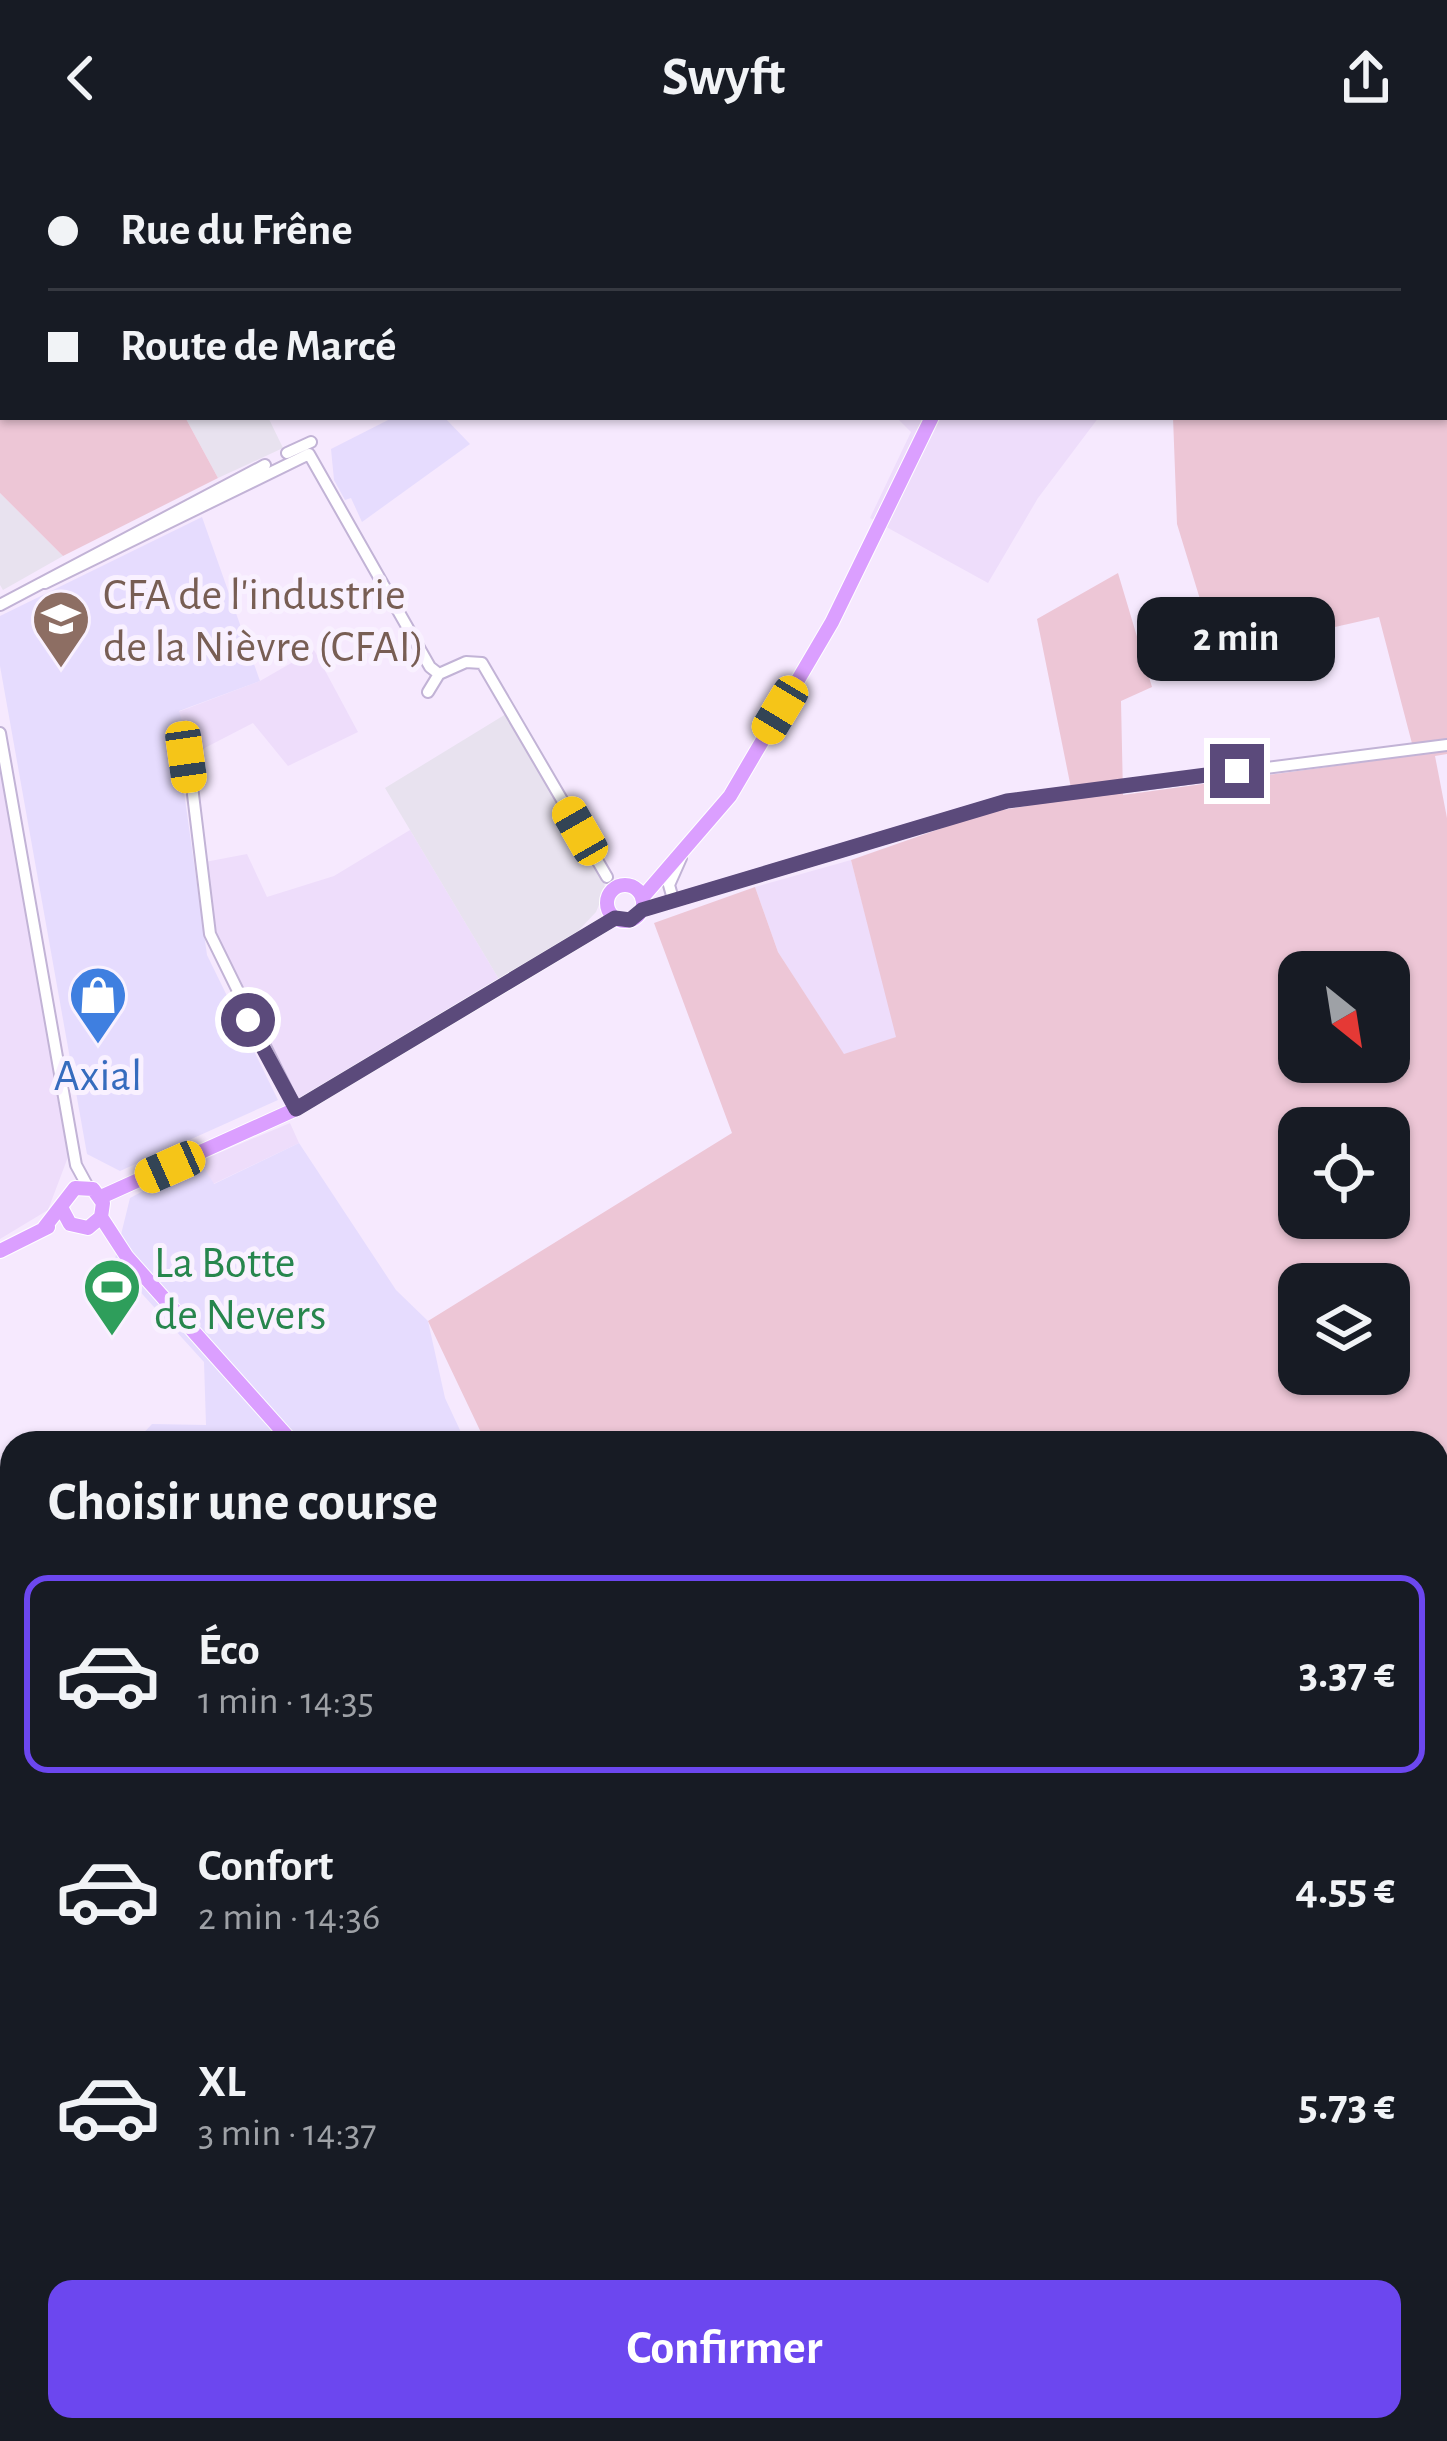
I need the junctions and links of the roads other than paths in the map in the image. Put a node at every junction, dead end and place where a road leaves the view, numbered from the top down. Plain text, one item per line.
1 (931, 420) edge
2 (0, 605) edge
3 (440, 674) junction
4 (428, 692) dead end
5 (0, 733) edge
6 (188, 745) dead end
7 (1447, 745) edge
8 (683, 854) junction
9 (625, 897) junction
10 (677, 899) junction
11 (296, 1109) junction
12 (76, 1165) junction
13 (70, 1191) junction
14 (94, 1192) junction
15 (62, 1209) junction
16 (95, 1222) junction
17 (70, 1224) junction
18 (44, 1228) junction
19 (0, 1251) edge
20 (282, 1431) edge

1 - 8 main road
2 - 3 street
3 - 4 street
3 - 9 street
5 - 12 street
6 - 11 street
7 - 10 street
8 - 9 main road
8 - 10 street
9 - 10 street
9 - 11 main road
11 - 14 main road
12 - 13 street
12 - 14 street
13 - 14 main road
13 - 15 main road
14 - 16 main road
15 - 17 main road
15 - 18 main road
16 - 17 main road
16 - 20 main road
17 - 18 main road
18 - 19 main road

